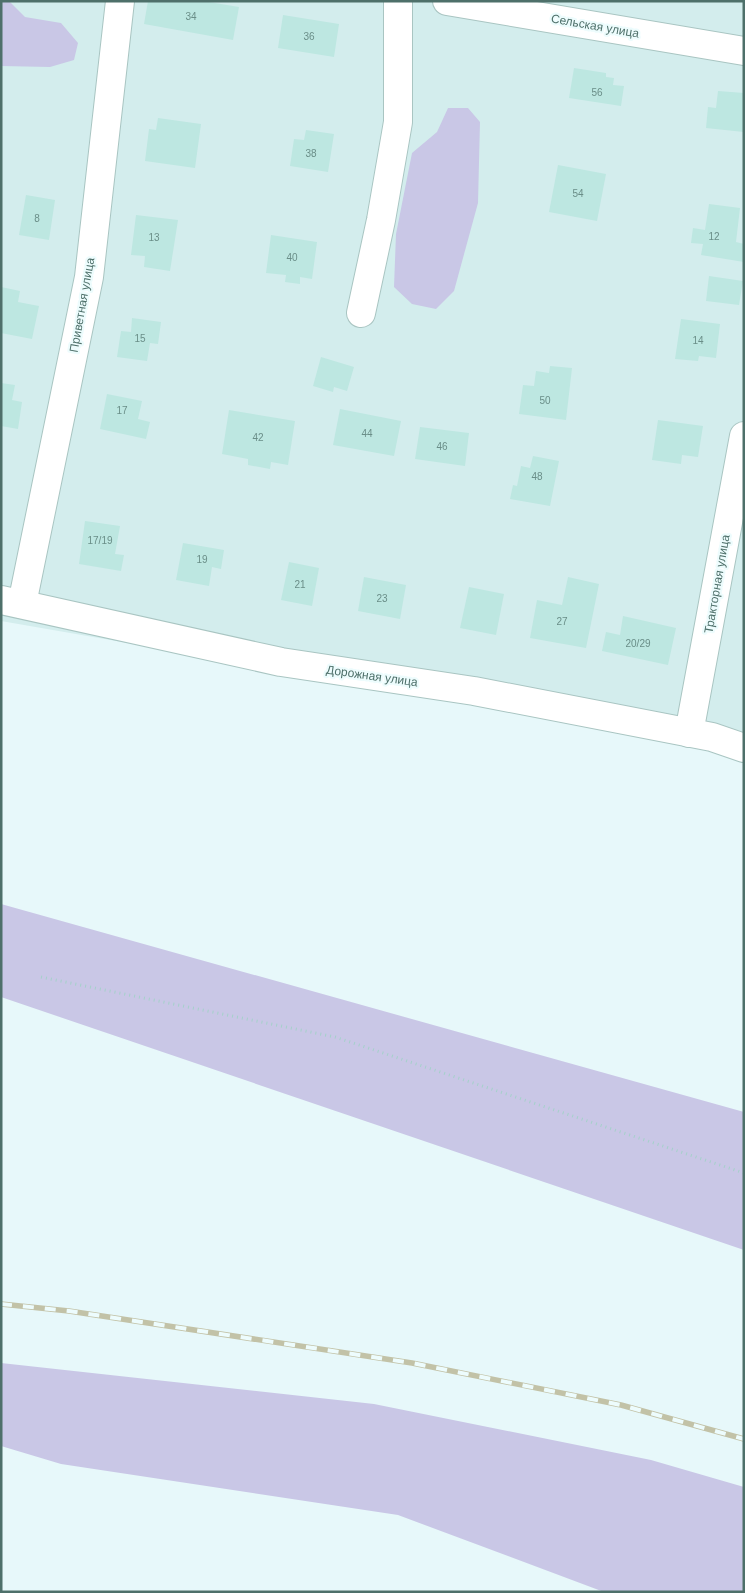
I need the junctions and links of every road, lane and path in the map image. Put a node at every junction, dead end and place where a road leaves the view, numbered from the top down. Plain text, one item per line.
1 (120, 1) edge
2 (398, 1) edge
3 (447, 1) edge
4 (744, 51) edge
5 (361, 313) dead end
6 (744, 436) edge
7 (12, 602) edge
8 (690, 733) junction
9 (744, 748) edge
10 (40, 977) dead end
11 (744, 1173) edge

1 - 7 street, Приветная улица
2 - 5 street
3 - 4 street, Сельская улица
6 - 8 street, Тракторная улица
7 - 8 street, Дорожная улица
8 - 9 street, Дорожная улица
10 - 11 path

